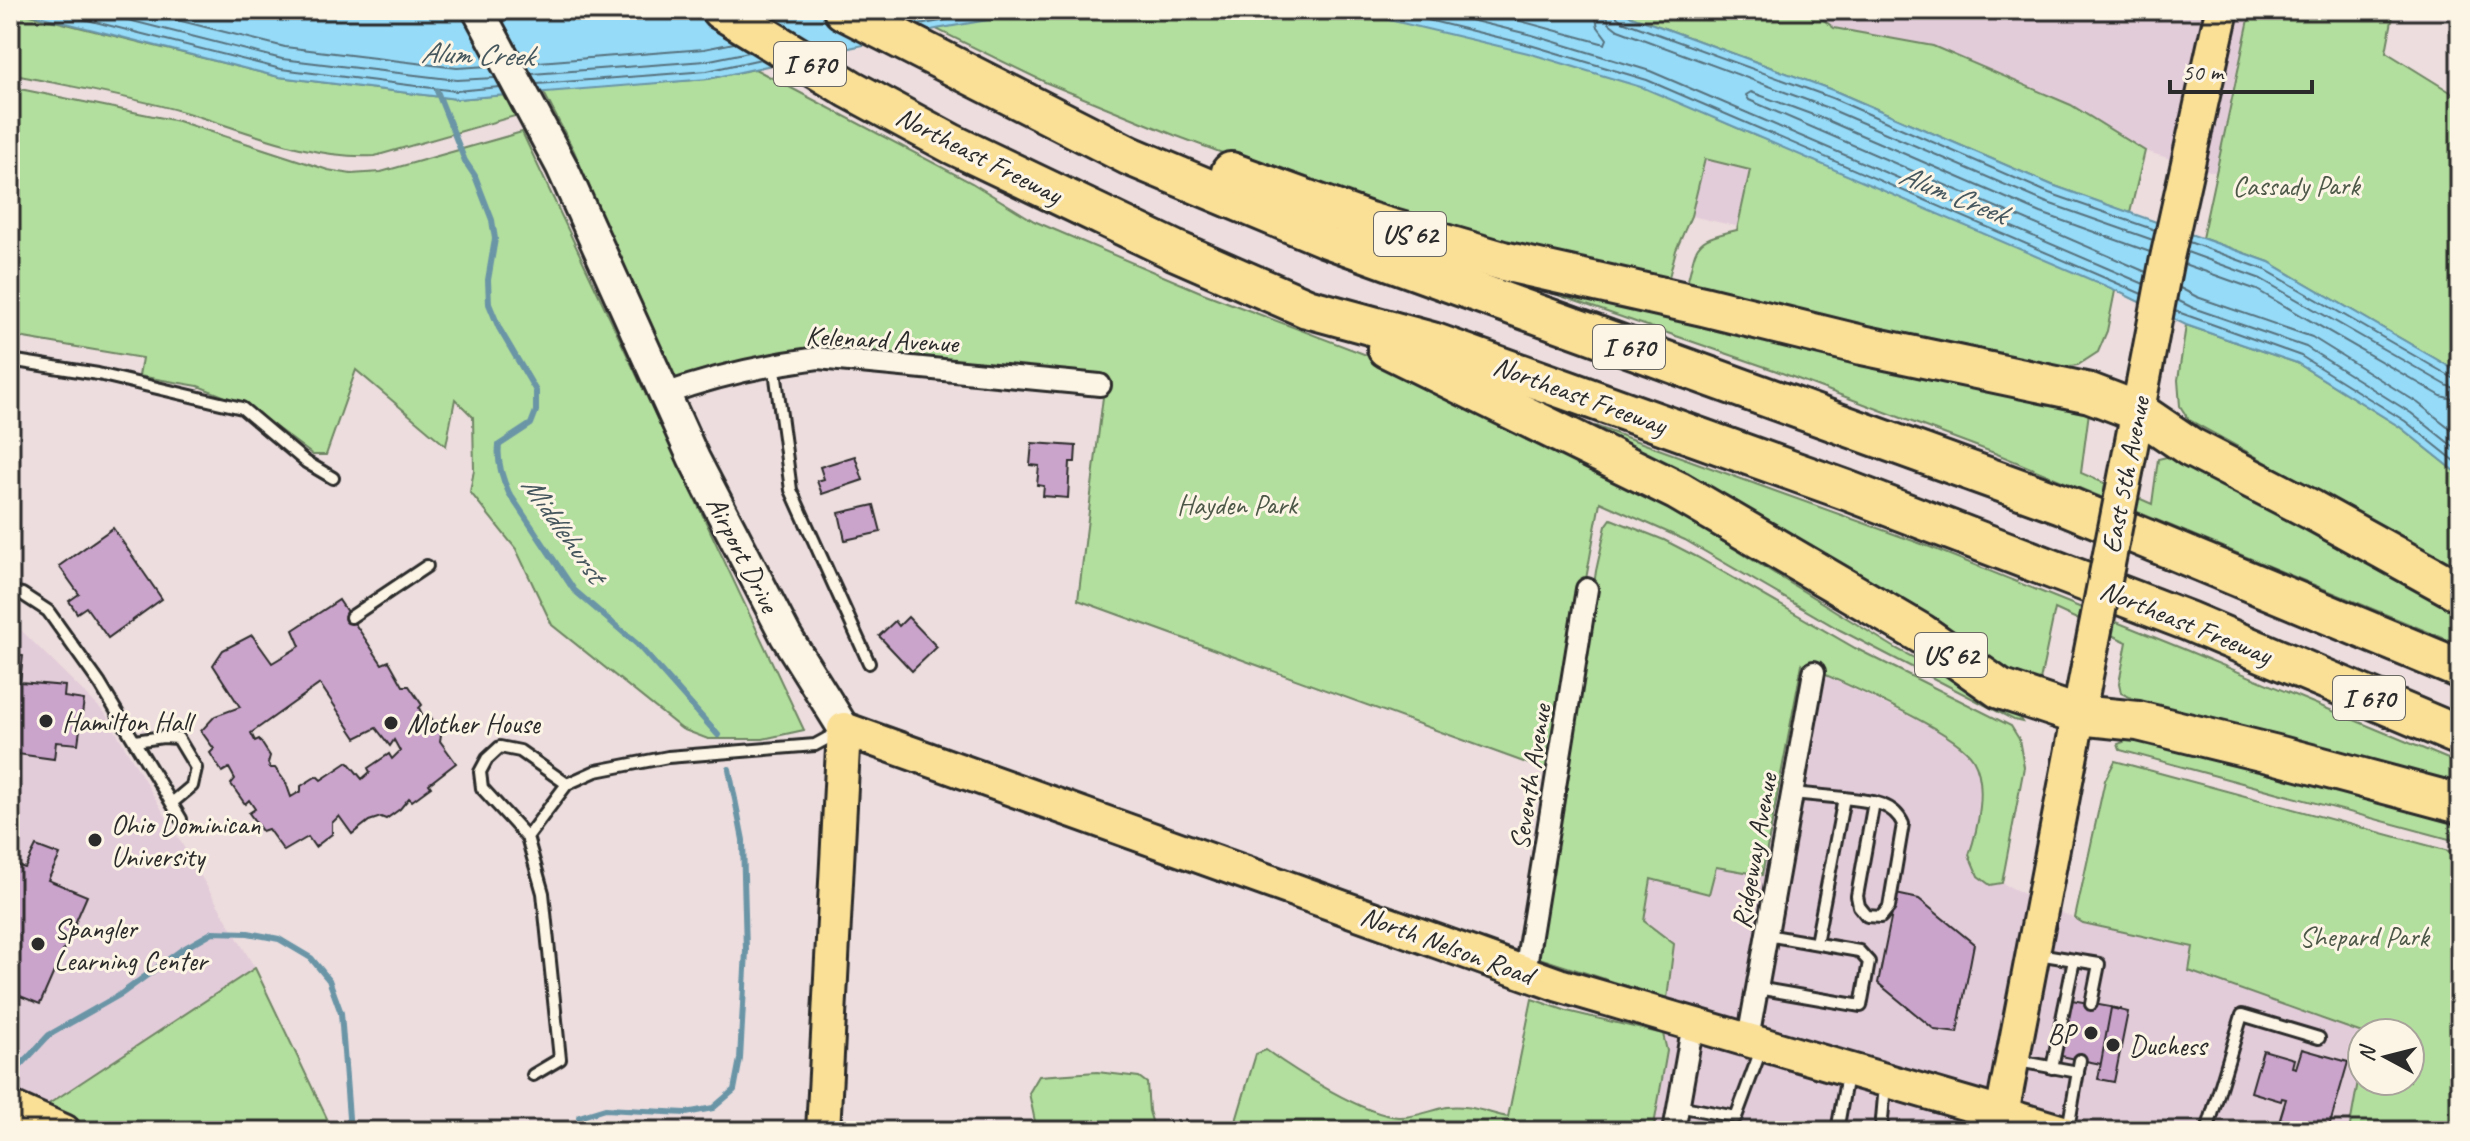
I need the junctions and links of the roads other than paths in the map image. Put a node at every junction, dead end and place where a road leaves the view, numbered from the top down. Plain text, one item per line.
1 (478, 10) edge
2 (721, 10) edge
3 (843, 10) edge
4 (2222, 10) edge
5 (972, 76) junction
6 (1307, 308) junction
7 (10, 360) edge
8 (774, 363) junction
9 (1100, 385) dead end
10 (665, 394) junction
11 (2137, 411) junction
12 (333, 478) dead end
13 (427, 566) dead end
14 (1587, 589) dead end
15 (10, 592) edge
16 (2460, 592) edge
17 (351, 617) dead end
18 (869, 663) dead end
19 (2460, 669) edge
20 (1814, 672) dead end
21 (2078, 715) junction
22 (844, 729) junction
23 (2460, 736) edge
24 (135, 741) junction
25 (567, 784) junction
26 (1792, 793) junction
27 (1844, 798) junction
28 (173, 802) junction
29 (1874, 802) junction
30 (2460, 804) edge
31 (181, 819) dead end
32 (527, 837) junction
33 (1767, 935) junction
34 (1816, 943) junction
35 (2032, 953) junction
36 (2074, 960) junction
37 (1525, 972) junction
38 (1757, 988) junction
39 (2091, 1004) dead end
40 (1693, 1024) junction
41 (2319, 1038) dead end
42 (1756, 1042) junction
43 (2012, 1060) junction
44 (2080, 1060) dead end
45 (2052, 1068) junction
46 (1849, 1069) junction
47 (2078, 1072) junction
48 (533, 1075) dead end
49 (1886, 1080) junction
50 (1678, 1106) junction
51 (10, 1107) edge
52 (2001, 1123) edge
53 (64, 1131) edge
54 (823, 1131) edge
55 (1674, 1131) edge
56 (1837, 1131) edge
57 (1881, 1131) edge
58 (2060, 1131) edge
59 (2068, 1131) edge
60 (2207, 1131) edge

1 - 10 main road, Airport Drive
2 - 6 highway, Northeast Freeway / I 670
3 - 5 highway, I 670
4 - 11 main road, East 5th Avenue
5 - 11 highway, US 62
5 - 19 highway, I 670
6 - 21 highway, US 62
6 - 23 highway, Northeast Freeway / I 670
7 - 12 lane
8 - 9 street, Kelenard Avenue
8 - 10 street, Kelenard Avenue
8 - 18 lane
10 - 22 main road, Airport Drive
11 - 16 highway
11 - 21 main road, East 5th Avenue, bridge
13 - 17 lane
14 - 37 street, Seventh Avenue
15 - 24 lane
20 - 26 street, Ridgeway Avenue
21 - 30 highway
21 - 35 main road, East 5th Avenue
22 - 25 lane
22 - 37 main road, North Nelson Road
22 - 54 main road
24 - 28 lane
24 - 28 lane
25 - 32 lane
25 - 32 lane
26 - 27 lane
26 - 33 street, Ridgeway Avenue
27 - 29 lane
27 - 34 lane
28 - 31 lane
29 - 29 lane
32 - 48 lane
33 - 34 lane
33 - 38 street, Ridgeway Avenue
34 - 38 lane
35 - 36 lane
35 - 43 main road, East 5th Avenue
36 - 39 lane
36 - 45 lane
37 - 40 main road, North Nelson Road
38 - 42 street, Ridgeway Avenue
40 - 42 main road, North Nelson Road
40 - 50 street
41 - 60 lane
42 - 46 main road, North Nelson Road
42 - 50 lane
43 - 45 lane
43 - 52 main road, East 5th Avenue
44 - 47 lane
45 - 47 lane
46 - 49 main road, North Nelson Road
46 - 56 lane
47 - 59 lane
49 - 52 main road, North Nelson Road
49 - 57 lane
50 - 55 street
51 - 53 main road
52 - 58 main road, North Nelson Road

